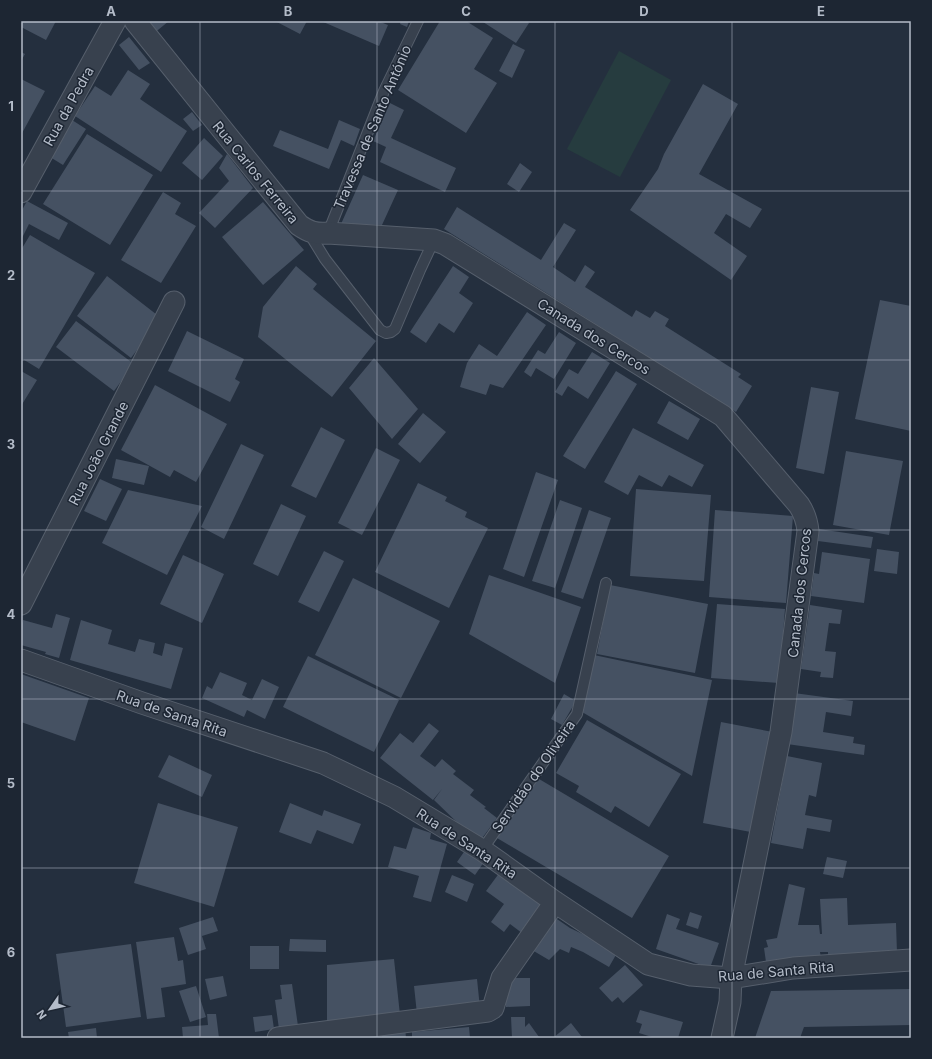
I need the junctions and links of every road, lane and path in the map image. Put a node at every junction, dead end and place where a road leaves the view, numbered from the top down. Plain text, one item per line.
1 (116, 21) edge
2 (135, 21) edge
3 (418, 21) edge
4 (21, 192) edge
5 (318, 232) junction
6 (439, 242) junction
7 (174, 302) dead end
8 (606, 583) dead end
9 (21, 604) edge
10 (21, 660) edge
11 (482, 850) junction
12 (555, 902) junction
13 (911, 960) edge
14 (731, 978) junction
15 (278, 1038) edge
16 (722, 1038) edge

1 - 4 street, Rua da Pedra
2 - 5 street, Rua Carlos Ferreira
3 - 5 lane, Travessa de Santo António
5 - 6 street
5 - 6 lane
6 - 14 street, Canada dos Cercos
7 - 9 street, Rua João Grande
8 - 11 lane, Servidão do Oliveira
10 - 11 street, Rua de Santa Rita
11 - 12 street, Rua de Santa Rita
12 - 14 street, Rua de Santa Rita
12 - 15 street
13 - 14 street, Rua de Santa Rita
14 - 16 street, Canada dos Cercos

